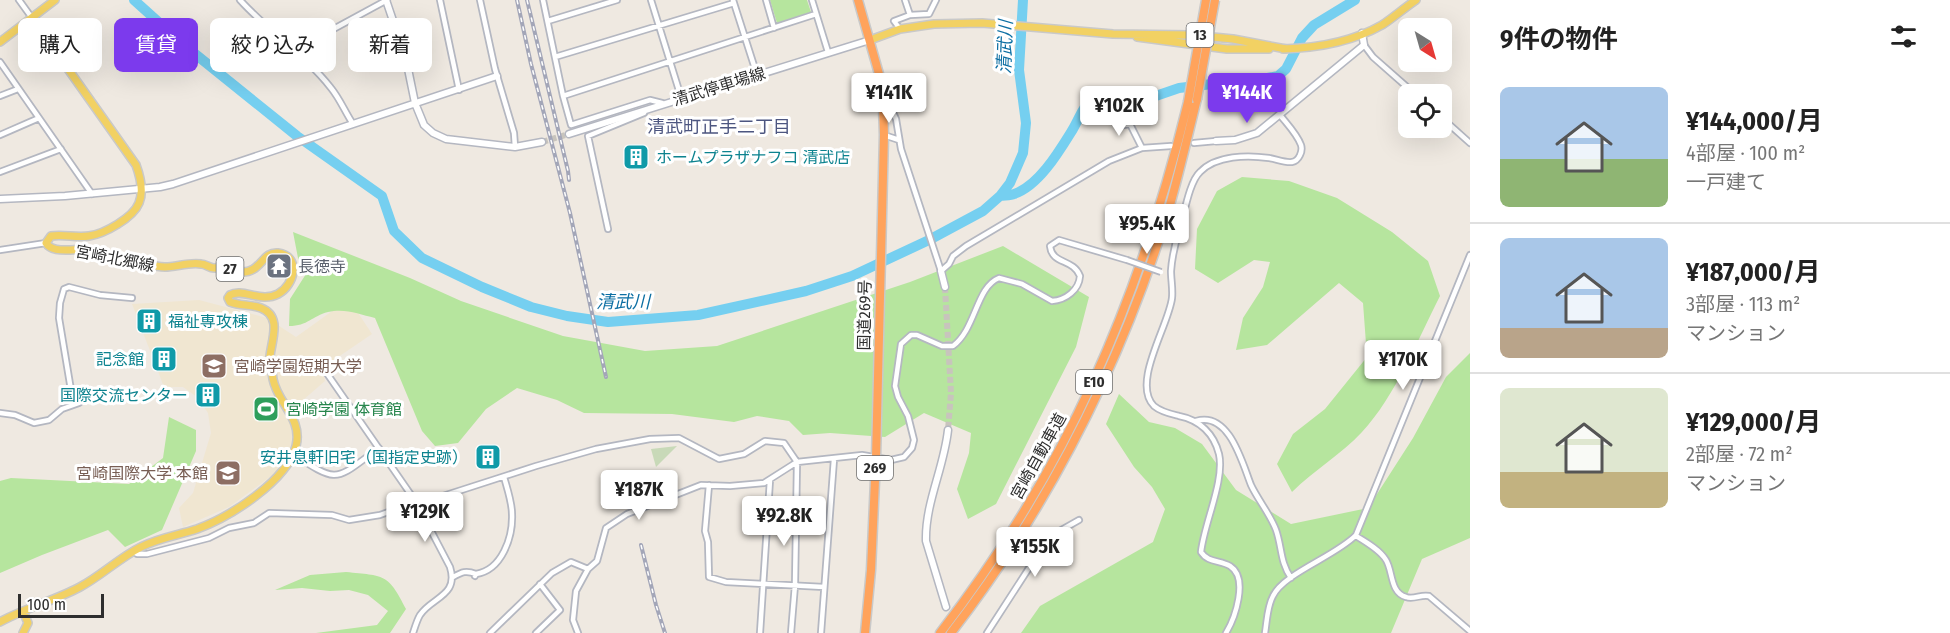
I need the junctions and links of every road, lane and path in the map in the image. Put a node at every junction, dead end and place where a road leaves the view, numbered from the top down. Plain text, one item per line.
1 (19, 0) edge
2 (55, 0) edge
3 (240, 0) edge
4 (386, 0) edge
5 (440, 0) edge
6 (480, 0) edge
7 (543, 0) edge
8 (617, 0) edge
9 (651, 0) edge
10 (766, 0) edge
11 (812, 0) edge
12 (858, 0) edge
13 (904, 0) edge
14 (936, 0) edge
15 (1206, 0) edge
16 (1215, 0) edge
17 (1416, 0) edge
18 (734, 2) edge
19 (816, 14) junction
20 (910, 15) junction
21 (32, 18) joint
22 (256, 18) edge
23 (548, 21) junction
24 (659, 26) junction
25 (336, 27) edge
26 (18, 28) edge
27 (774, 28) junction
28 (900, 29) junction
29 (1113, 33) junction
30 (1362, 33) junction
31 (745, 37) junction
32 (870, 40) junction
33 (0, 42) edge
34 (1364, 45) junction
35 (1287, 49) junction
36 (828, 52) junction
37 (555, 57) junction
38 (0, 62) edge
39 (670, 62) junction
40 (70, 72) edge
41 (315, 72) edge
42 (879, 74) junction
43 (757, 75) junction
44 (497, 76) junction
45 (1404, 84) edge
46 (18, 88) junction
47 (459, 90) junction
48 (0, 96) edge
49 (563, 96) junction
50 (681, 97) junction
51 (1192, 100) junction
52 (415, 103) junction
53 (662, 103) junction
54 (1111, 115) dead end
55 (1280, 115) junction
56 (39, 118) junction
57 (353, 124) junction
58 (1452, 127) edge
59 (569, 134) tunnel mouth
60 (0, 135) edge
61 (884, 135) junction
62 (899, 140) junction
63 (1216, 141) joint
64 (543, 142) tunnel mouth
65 (1194, 143) dead end
66 (1470, 143) edge
67 (1171, 146) dead end
68 (515, 147) junction
69 (1142, 148) junction
70 (61, 149) junction
71 (0, 172) edge
72 (141, 189) junction
73 (92, 194) junction
74 (0, 199) edge
75 (608, 229) dead end
76 (46, 243) junction
77 (0, 250) edge
78 (1470, 255) edge
79 (941, 271) junction
80 (1171, 274) junction
81 (945, 287) tunnel mouth
82 (132, 298) dead end
83 (328, 375) dead end
84 (0, 412) edge
85 (1196, 421) junction
86 (948, 430) tunnel mouth
87 (379, 448) junction
88 (293, 454) junction
89 (876, 458) junction
90 (834, 459) junction
91 (796, 462) junction
92 (504, 477) junction
93 (770, 480) junction
94 (709, 485) junction
95 (416, 502) junction
96 (1079, 520) dead end
97 (1356, 536) junction
98 (134, 551) junction
99 (588, 569) junction
100 (453, 577) junction
101 (1291, 578) junction
102 (540, 584) junction
103 (763, 584) junction
104 (795, 585) junction
105 (824, 587) junction
106 (946, 607) dead end
107 (23, 611) junction
108 (0, 622) edge
109 (1470, 632) edge
110 (23, 633) edge
111 (413, 633) edge
112 (490, 633) edge
113 (536, 633) edge
114 (578, 633) edge
115 (760, 633) edge
116 (791, 633) edge
117 (821, 633) edge
118 (865, 633) edge
119 (940, 633) edge
120 (951, 633) edge
121 (987, 633) edge
122 (1226, 633) edge
123 (1265, 633) edge

1 - 21 street
2 - 21 main road
3 - 22 street
4 - 25 street
4 - 52 street
5 - 47 street
6 - 44 street
7 - 23 street
8 - 23 street
9 - 24 street
10 - 27 street
11 - 19 street
12 - 32 highway, 国道269号 / 269
13 - 20 street
14 - 20 street
15 - 51 highway, 宮崎自動車道 / E10, bridge
16 - 51 highway, 宮崎自動車道 / E10, bridge
17 - 30 main road, 13
18 - 24 street
18 - 31 street
19 - 27 street
19 - 36 street
20 - 28 street
23 - 37 street
24 - 37 street
24 - 39 street
26 - 33 main road
27 - 31 street
28 - 29 main road, 13
28 - 32 main road, 13
29 - 35 main road, 13
29 - 35 main road, 13
30 - 34 street
30 - 35 main road, 13
31 - 39 street
31 - 43 street
32 - 36 street, 清武停車場線
32 - 42 highway, 国道269号 / 269
34 - 45 street
34 - 55 street
36 - 43 street, 清武停車場線
37 - 49 street
38 - 46 street
39 - 49 street
39 - 50 street
40 - 72 main road
41 - 57 street
42 - 61 highway, 国道269号 / 269
42 - 62 street
43 - 50 street, 清武停車場線
44 - 47 street
44 - 68 street
46 - 48 street
46 - 56 street
47 - 52 street
49 - 53 street
50 - 53 street, 清武停車場線
51 - 119 highway, 宮崎自動車道 / E10
51 - 120 highway, 宮崎自動車道 / E10
52 - 57 street
52 - 68 street
53 - 59 street, 清武停車場線
53 - 75 street
54 - 69 street
55 - 63 street
55 - 80 street
56 - 60 street
56 - 70 street
57 - 72 street
58 - 66 street
61 - 62 street
61 - 89 highway, 国道269号 / 269
62 - 79 street
63 - 65 street
64 - 68 street
67 - 69 street
69 - 79 street
70 - 71 street
70 - 73 street
72 - 73 street
72 - 76 main road, 宮崎北郷線
73 - 74 street
76 - 77 street
76 - 88 main road, 宮崎北郷線 / 27
78 - 97 street
79 - 81 street
80 - 85 street
80 - 89 street, bridge
82 - 84 street
83 - 87 street
85 - 101 street
85 - 122 street
86 - 106 street
87 - 88 street
87 - 95 street
88 - 98 main road
89 - 90 street
89 - 118 highway, 国道269号 / 269
90 - 91 street
90 - 105 street
91 - 92 street
91 - 93 street
91 - 104 street
92 - 95 street
92 - 100 street
93 - 94 street
93 - 103 street
94 - 99 street
94 - 103 street
95 - 98 street
95 - 100 street
96 - 121 street
97 - 101 street
97 - 109 street
98 - 107 main road
99 - 102 street
99 - 114 street
100 - 111 street
101 - 123 street
102 - 112 street
102 - 113 street
103 - 104 street
103 - 115 street
104 - 105 street
104 - 116 street
105 - 117 street
107 - 108 main road
107 - 110 main road

